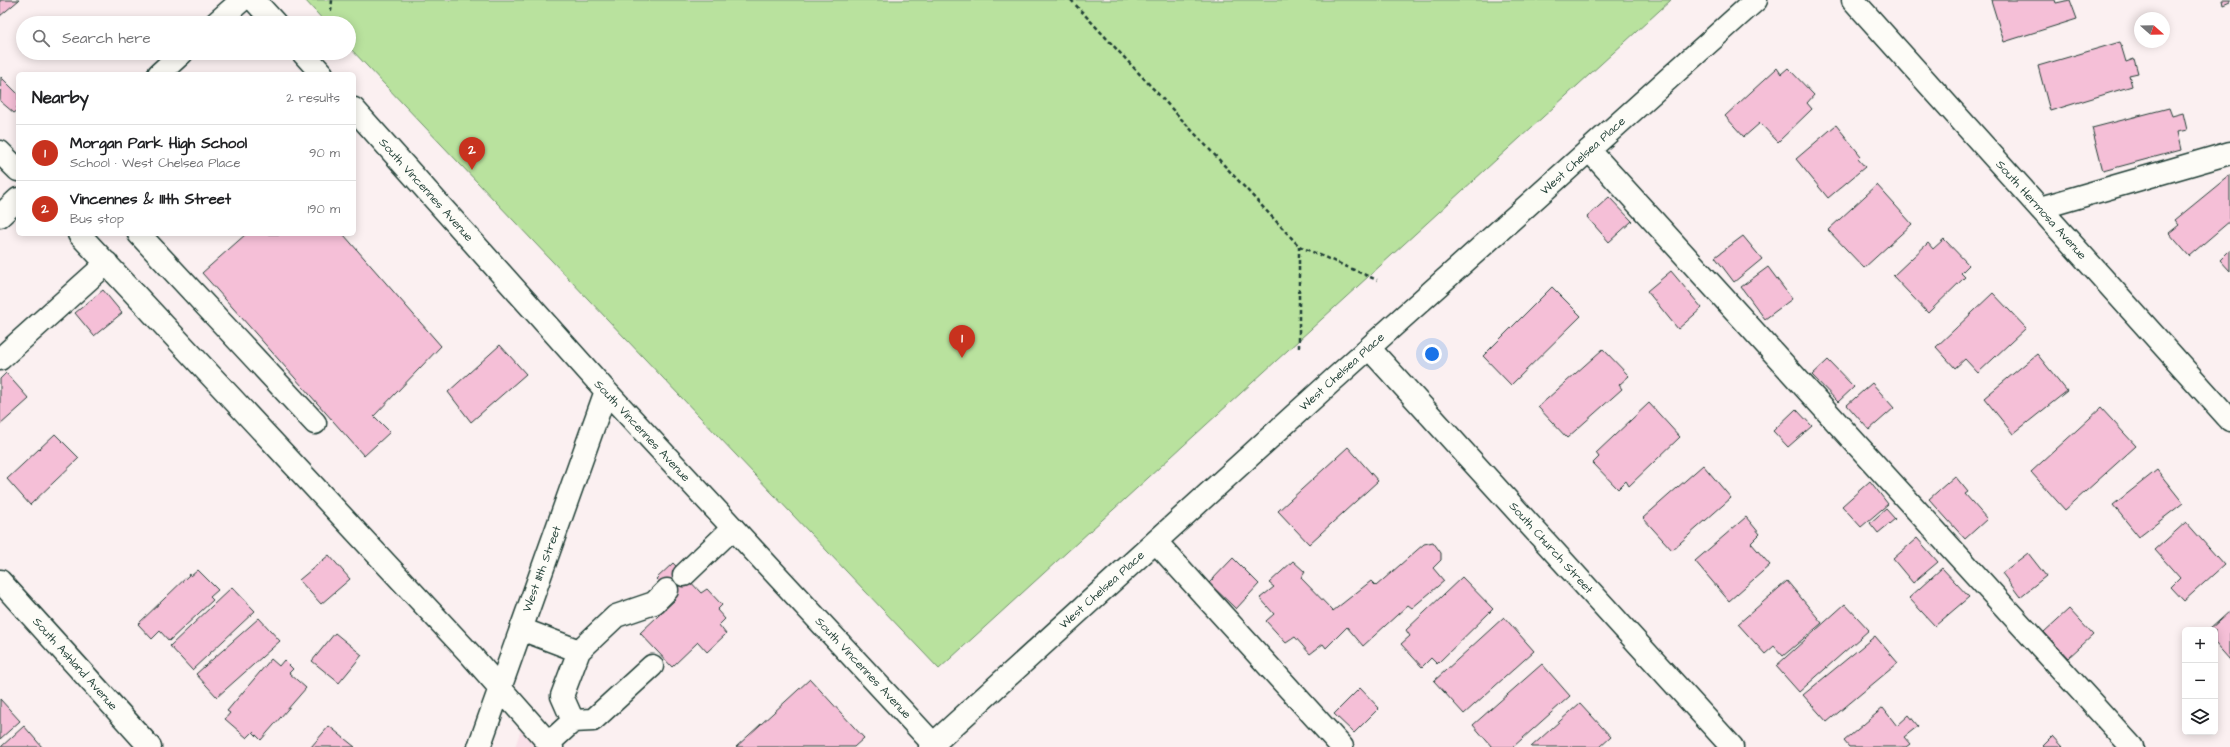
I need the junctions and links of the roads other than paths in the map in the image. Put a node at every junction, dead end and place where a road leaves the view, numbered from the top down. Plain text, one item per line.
1 (242, 0) edge
2 (254, 0) edge
3 (1756, 0) edge
4 (1853, 0) edge
5 (224, 16) edge
6 (269, 16) edge
7 (174, 60) edge
8 (309, 60) edge
9 (161, 72) edge
10 (320, 72) edge
11 (356, 111) edge
12 (1589, 150) junction
13 (0, 152) edge
14 (2230, 152) edge
15 (16, 168) edge
16 (16, 202) edge
17 (2040, 208) junction
18 (0, 216) edge
19 (82, 236) edge
20 (146, 237) edge
21 (107, 263) junction
22 (1369, 348) junction
23 (0, 359) edge
24 (606, 391) junction
25 (2230, 420) edge
26 (315, 423) dead end
27 (733, 528) junction
28 (1156, 542) junction
29 (684, 575) dead end
30 (0, 581) edge
31 (667, 590) dead end
32 (521, 630) junction
33 (579, 652) junction
34 (652, 666) dead end
35 (499, 688) junction
36 (573, 721) junction
37 (550, 745) edge
38 (933, 746) edge
39 (150, 747) edge
40 (479, 747) edge
41 (1342, 747) edge
42 (1732, 747) edge
43 (2132, 747) edge

1 - 5 street
2 - 6 street
3 - 12 street, West Chelsea Place
4 - 17 street, South Hermosa Avenue
7 - 9 street
8 - 10 street
11 - 24 street, South Vincennes Avenue
12 - 22 street, West Chelsea Place
12 - 43 street
13 - 15 street
14 - 17 street
16 - 18 street
17 - 25 street, South Hermosa Avenue
19 - 21 street
20 - 26 street
21 - 23 street
21 - 35 street
22 - 28 street, West Chelsea Place
22 - 42 street, South Church Street
24 - 27 street, South Vincennes Avenue
24 - 32 street, West 111th Street
27 - 29 street
27 - 38 street, South Vincennes Avenue
28 - 38 street, West Chelsea Place
28 - 41 street
30 - 39 street, South Ashland Avenue
31 - 33 street
32 - 33 street
32 - 35 street, West 111th Street
33 - 36 street
34 - 36 street
35 - 37 street
35 - 40 street, West 111th Street
36 - 37 street

